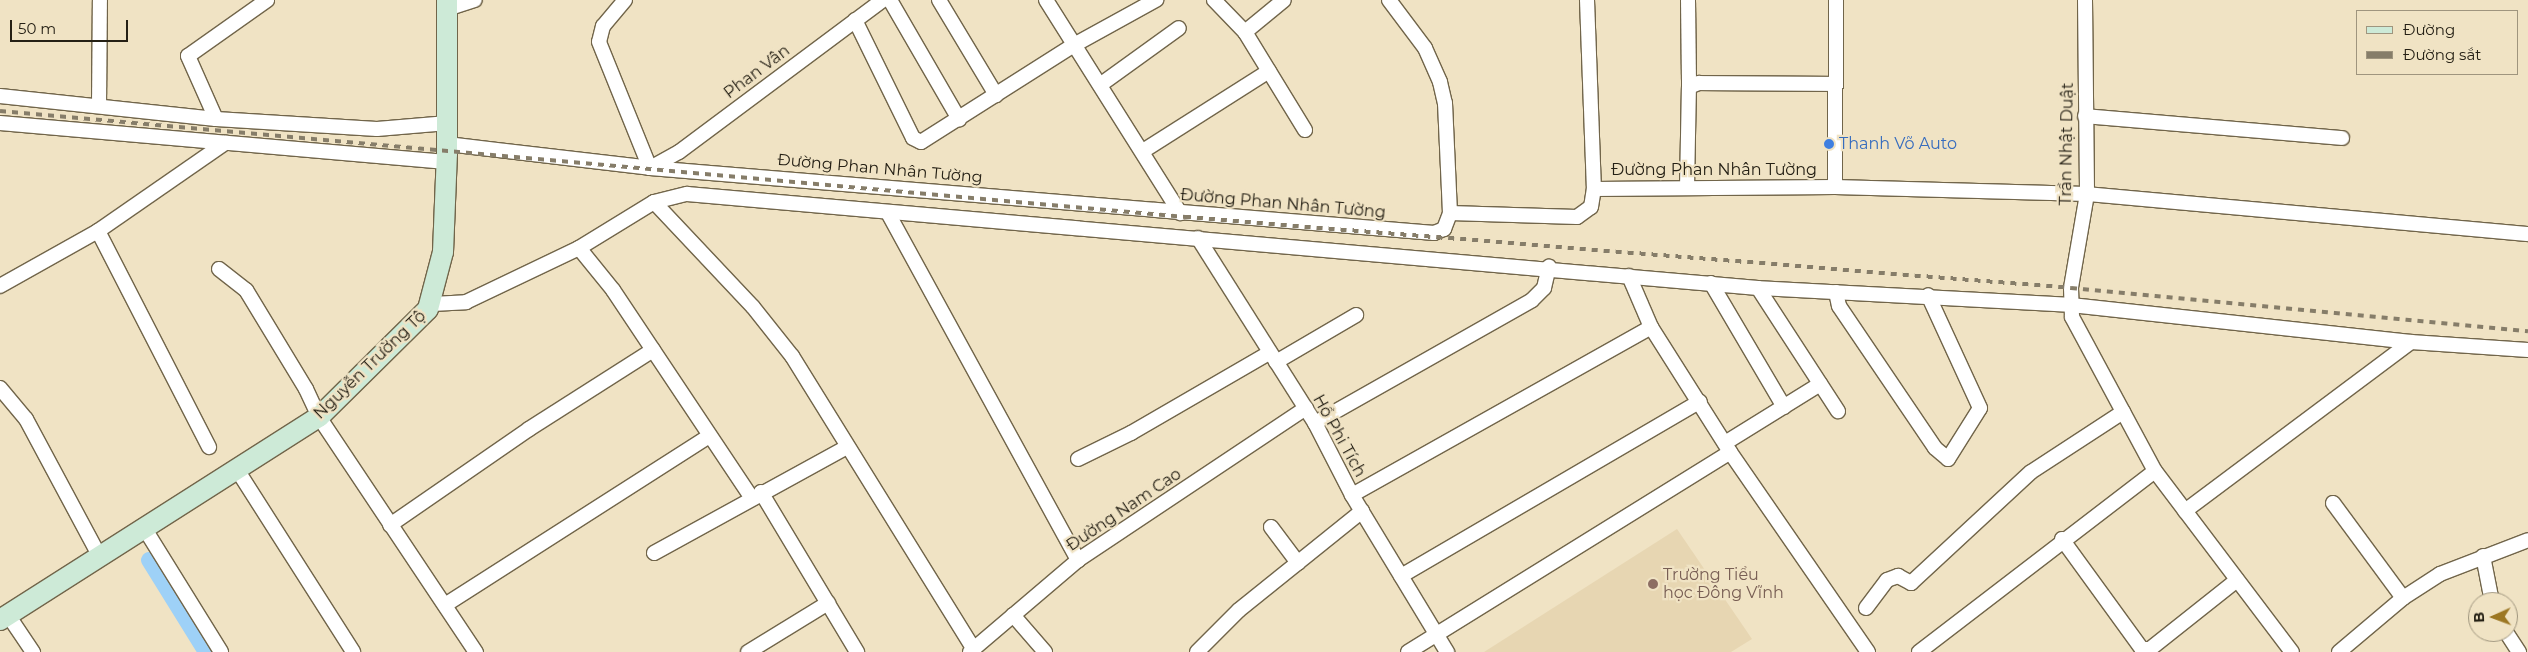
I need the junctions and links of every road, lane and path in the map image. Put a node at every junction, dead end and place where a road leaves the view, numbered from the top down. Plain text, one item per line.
1 (100, 0) edge
2 (267, 0) edge
3 (475, 0) edge
4 (625, 0) edge
5 (890, 0) edge
6 (939, 0) edge
7 (1046, 0) edge
8 (1156, 0) edge
9 (1214, 0) edge
10 (1284, 0) edge
11 (1389, 0) edge
12 (1587, 0) edge
13 (1688, 0) edge
14 (1836, 0) edge
15 (2085, 0) edge
16 (875, 2) edge
17 (447, 4) edge
18 (855, 20) junction
19 (1179, 28) dead end
20 (1244, 32) junction
21 (1074, 44) junction
22 (1269, 71) junction
23 (1836, 84) junction
24 (1100, 85) junction
25 (1689, 87) junction
26 (996, 95) junction
27 (0, 96) edge
28 (99, 106) junction
29 (2085, 116) junction
30 (216, 119) junction
31 (959, 119) junction
32 (0, 123) edge
33 (448, 123) junction
34 (1305, 130) dead end
35 (2342, 138) dead end
36 (225, 143) junction
37 (1143, 151) junction
38 (447, 153) junction
39 (650, 168) junction
40 (1835, 187) junction
41 (1687, 188) junction
42 (1594, 189) junction
43 (2087, 194) junction
44 (654, 202) junction
45 (888, 213) junction
46 (1180, 213) junction
47 (1450, 213) junction
48 (98, 231) junction
49 (2528, 234) edge
50 (1198, 238) junction
51 (580, 248) junction
52 (1549, 267) junction
53 (219, 269) dead end
54 (1629, 276) junction
55 (1710, 283) junction
56 (0, 286) edge
57 (1758, 288) junction
58 (1836, 292) junction
59 (1928, 295) junction
60 (432, 304) junction
61 (2071, 305) junction
62 (1356, 316) dead end
63 (1651, 327) junction
64 (2411, 342) junction
65 (653, 350) junction
66 (2528, 350) edge
67 (1272, 358) junction
68 (1820, 384) junction
69 (0, 388) edge
70 (1700, 401) junction
71 (1784, 407) junction
72 (1306, 408) junction
73 (1838, 412) dead end
74 (2123, 412) junction
75 (318, 417) junction
76 (1315, 423) junction
77 (709, 436) junction
78 (209, 447) dead end
79 (847, 447) junction
80 (1727, 447) junction
81 (1078, 460) dead end
82 (236, 468) junction
83 (2155, 471) junction
84 (756, 494) junction
85 (1352, 495) junction
86 (2333, 503) dead end
87 (1362, 511) junction
88 (2185, 511) junction
89 (142, 526) junction
90 (390, 526) junction
91 (1271, 527) dead end
92 (2062, 539) junction
93 (2528, 540) edge
94 (654, 553) dead end
95 (99, 555) junction
96 (2483, 556) junction
97 (1078, 560) junction
98 (1298, 563) junction
99 (1400, 576) junction
100 (2237, 580) junction
101 (2490, 592) edge
102 (2403, 598) junction
103 (828, 603) junction
104 (445, 605) junction
105 (1866, 608) dead end
106 (1013, 615) junction
107 (4, 618) edge
108 (1438, 635) junction
109 (972, 650) edge
110 (33, 652) edge
111 (221, 652) edge
112 (353, 652) edge
113 (476, 652) edge
114 (748, 652) edge
115 (857, 652) edge
116 (1045, 652) edge
117 (1197, 652) edge
118 (1408, 652) edge
119 (1447, 652) edge
120 (1868, 652) edge
121 (1919, 652) edge
122 (2292, 652) edge
123 (2339, 652) edge

1 - 28 street
2 - 30 street
3 - 17 street
4 - 39 street
5 - 31 street
6 - 26 street
7 - 21 street
8 - 21 street
9 - 20 street
10 - 20 street
11 - 47 street
12 - 42 street
13 - 25 street
14 - 23 street
15 - 29 street, Trần Nhật Duật
16 - 18 street, Phan Vân
17 - 33 main road, Nguyễn Trường Tộ
18 - 31 street
18 - 39 street, Phan Vân
19 - 24 street
20 - 22 street
21 - 24 street
21 - 26 street
22 - 34 street
22 - 37 street
23 - 25 street
23 - 40 street
24 - 37 street
25 - 41 street
26 - 31 street
27 - 28 street
28 - 30 street
29 - 35 street
29 - 43 street, Trần Nhật Duật
30 - 33 street
32 - 36 street, Đường Phan Nhân Tường
33 - 38 main road, Nguyễn Trường Tộ
36 - 38 street, Đường Phan Nhân Tường
36 - 48 street
37 - 46 street
38 - 39 street, Đường Phan Nhân Tường
38 - 60 main road, Nguyễn Trường Tộ
39 - 46 street, Đường Phan Nhân Tường
40 - 41 street, Đường Phan Nhân Tường
40 - 43 street, Đường Phan Nhân Tường
41 - 42 street, Đường Phan Nhân Tường
42 - 47 street, Đường Phan Nhân Tường
43 - 49 street, Đường Phan Nhân Tường
43 - 61 street, Trần Nhật Duật
44 - 45 street
44 - 51 street
44 - 79 street
45 - 50 street
45 - 97 street
46 - 47 street, Đường Phan Nhân Tường
48 - 56 street
48 - 78 street
50 - 52 street
50 - 67 street, Hồ Phi Tích
51 - 60 street
51 - 65 street
52 - 54 street
52 - 76 street
53 - 75 street
54 - 55 street
54 - 63 street
55 - 57 street
55 - 71 street
57 - 58 street
57 - 68 street
58 - 59 street
58 - 59 street
59 - 61 street
60 - 75 main road, Nguyễn Trường Tộ
61 - 64 street
61 - 74 street, Trần Nhật Duật
62 - 67 street
63 - 70 street
63 - 85 street
64 - 66 street
64 - 88 street
65 - 77 street
65 - 90 street
67 - 72 street, Hồ Phi Tích
67 - 81 street
68 - 71 street
68 - 73 street
69 - 95 street
70 - 80 street
70 - 99 street
71 - 80 street
72 - 76 street, Hồ Phi Tích
72 - 97 street, Đường Nam Cao
74 - 83 street, Trần Nhật Duật
74 - 105 street
75 - 82 main road, Nguyễn Trường Tộ
75 - 90 street
76 - 85 street, Hồ Phi Tích
77 - 84 street
77 - 104 street
79 - 84 street
79 - 109 street
80 - 108 street
80 - 120 street
82 - 89 main road, Nguyễn Trường Tộ
82 - 112 street
83 - 88 street, Trần Nhật Duật
83 - 92 street
84 - 94 street
84 - 103 street
85 - 87 street, Hồ Phi Tích
86 - 102 street
87 - 98 street
87 - 99 street, Hồ Phi Tích
88 - 100 street, Trần Nhật Duật
89 - 95 main road, Nguyễn Trường Tộ
89 - 111 street
90 - 104 street
91 - 98 street
92 - 100 street
92 - 121 street
93 - 96 street
95 - 107 main road, Nguyễn Trường Tộ
96 - 101 street
96 - 102 street
97 - 106 street, Đường Nam Cao
98 - 117 street
99 - 108 street, Hồ Phi Tích
100 - 122 street, Trần Nhật Duật
102 - 123 street
103 - 114 street
103 - 115 street
104 - 113 street
106 - 109 street, Đường Nam Cao
106 - 116 street
107 - 110 street
108 - 118 street
108 - 119 street, Hồ Phi Tích

